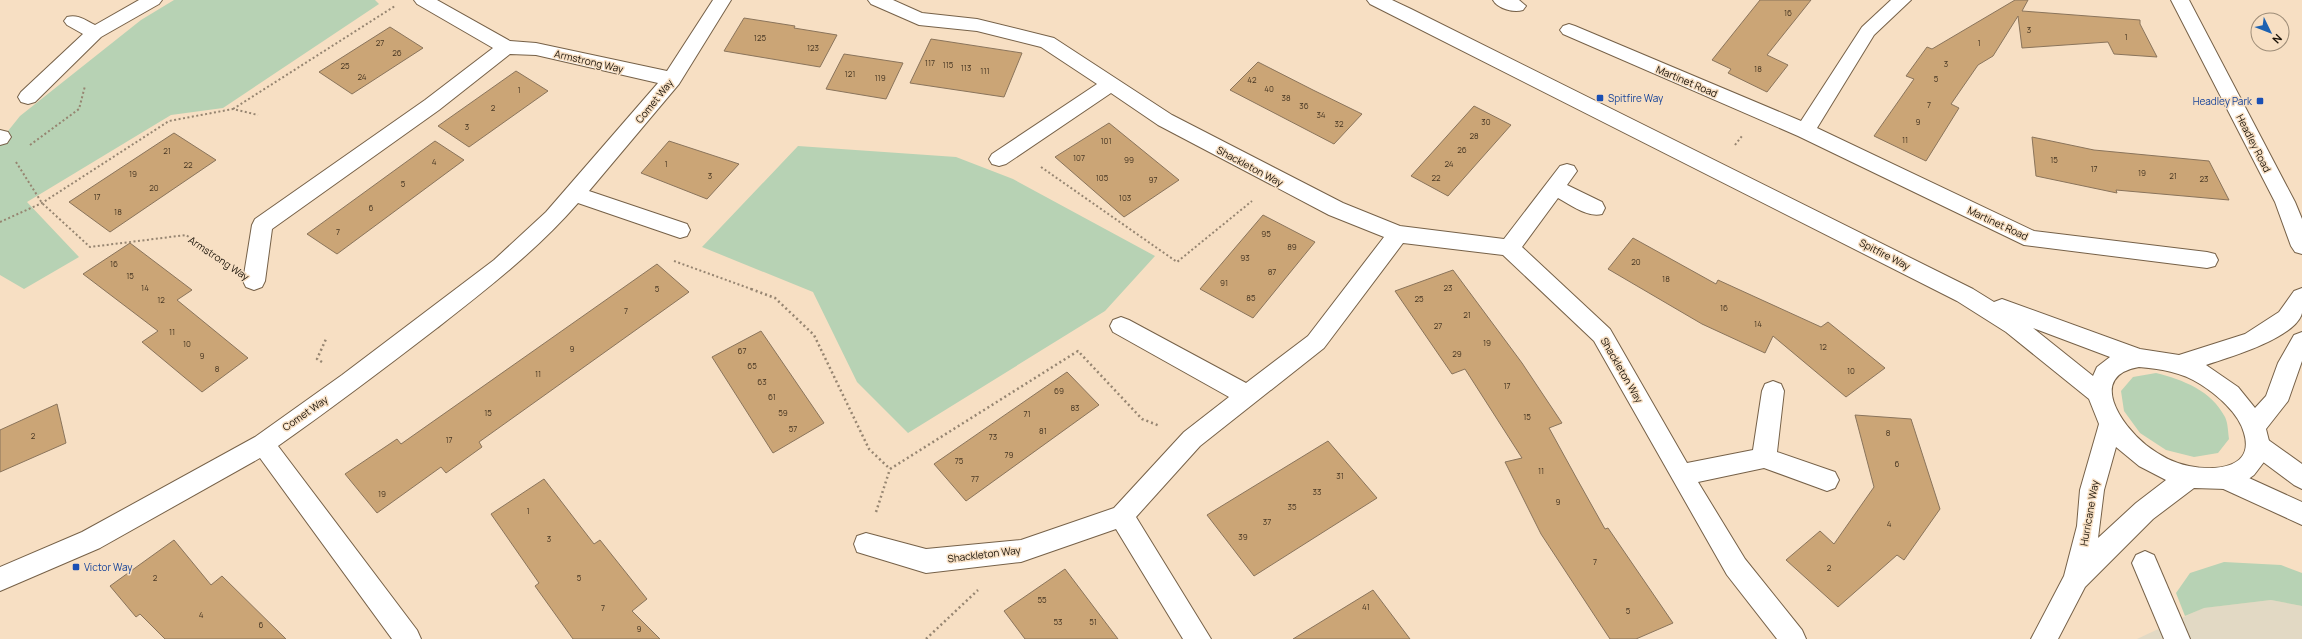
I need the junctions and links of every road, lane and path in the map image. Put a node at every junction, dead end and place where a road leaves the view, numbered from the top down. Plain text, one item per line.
1 (153, 0) edge
2 (423, 0) edge
3 (722, 0) edge
4 (877, 0) edge
5 (1376, 0) edge
6 (1902, 0) edge
7 (2180, 0) edge
8 (397, 4) dead end
9 (73, 21) dead end
10 (1569, 30) dead end
11 (95, 33) junction
12 (506, 47) junction
13 (672, 79) junction
14 (1109, 85) junction
15 (28, 97) dead end
16 (233, 109) junction
17 (258, 115) dead end
18 (1805, 132) junction
19 (1, 138) edge
20 (1015, 148) junction
21 (999, 159) dead end
22 (1567, 171) dead end
23 (1278, 180) junction
24 (1555, 188) junction
25 (574, 194) junction
26 (42, 203) junction
27 (1594, 208) dead end
28 (0, 222) edge
29 (680, 230) dead end
30 (1398, 234) junction
31 (2302, 246) edge
32 (1509, 248) junction
33 (672, 260) dead end
34 (2207, 260) dead end
35 (254, 281) joint
36 (1965, 295) junction
37 (2302, 297) edge
38 (1121, 326) dead end
39 (2302, 341) edge
40 (2139, 358) junction
41 (2181, 364) junction
42 (1773, 391) dead end
43 (2099, 394) junction
44 (1247, 395) junction
45 (2111, 424) junction
46 (2256, 436) junction
47 (1192, 439) junction
48 (262, 444) junction
49 (1764, 458) junction
50 (890, 468) junction
51 (1681, 474) junction
52 (2191, 477) junction
53 (2227, 478) junction
54 (2302, 478) edge
55 (1827, 480) dead end
56 (2302, 514) edge
57 (1122, 516) junction
58 (866, 544) joint
59 (2145, 563) dead end
60 (0, 579) edge
61 (2076, 579) junction
62 (980, 589) dead end
63 (408, 639) edge
64 (926, 639) edge
65 (1198, 639) edge
66 (1793, 639) edge
67 (2044, 639) edge
68 (2177, 639) edge

1 - 11 street
2 - 12 street, Armstrong Way
3 - 13 street, Comet Way
4 - 14 street, Shackleton Way
5 - 36 street, Spitfire Way
6 - 18 street
7 - 31 street, Headley Road
8 - 16 path
9 - 11 street
10 - 18 street, Martinet Road
11 - 15 street
12 - 13 street, Armstrong Way
12 - 35 street, Armstrong Way
13 - 25 street, Comet Way
14 - 20 street
14 - 23 street, Shackleton Way
16 - 17 path
16 - 26 path
18 - 34 street, Martinet Road
19 - 26 path, Armstrong Way
20 - 21 street
20 - 23 path
22 - 24 street
23 - 30 street, Shackleton Way
24 - 27 street
24 - 32 street
25 - 29 street
25 - 48 street, Comet Way
26 - 28 path
26 - 35 path, Armstrong Way
30 - 32 street, Shackleton Way
30 - 44 street, Shackleton Way
32 - 51 street, Shackleton Way
33 - 50 path
36 - 40 street, Spitfire Way
36 - 43 street, Spitfire Way
37 - 41 street
38 - 44 street
39 - 46 street
40 - 41 street
40 - 43 street
41 - 46 street
42 - 49 street
43 - 45 street
44 - 47 street, Shackleton Way
45 - 52 street
45 - 61 street, Hurricane Way
46 - 53 street
46 - 54 street
47 - 50 path
47 - 57 street, Shackleton Way
48 - 60 street, Comet Way
48 - 63 street
49 - 51 street
49 - 55 street
50 - 58 path
51 - 66 street, Shackleton Way
52 - 53 street
52 - 61 street, Hurricane Way
53 - 56 street
57 - 58 street, Shackleton Way
57 - 65 street
59 - 68 street
61 - 67 street, Hurricane Way
62 - 64 path

